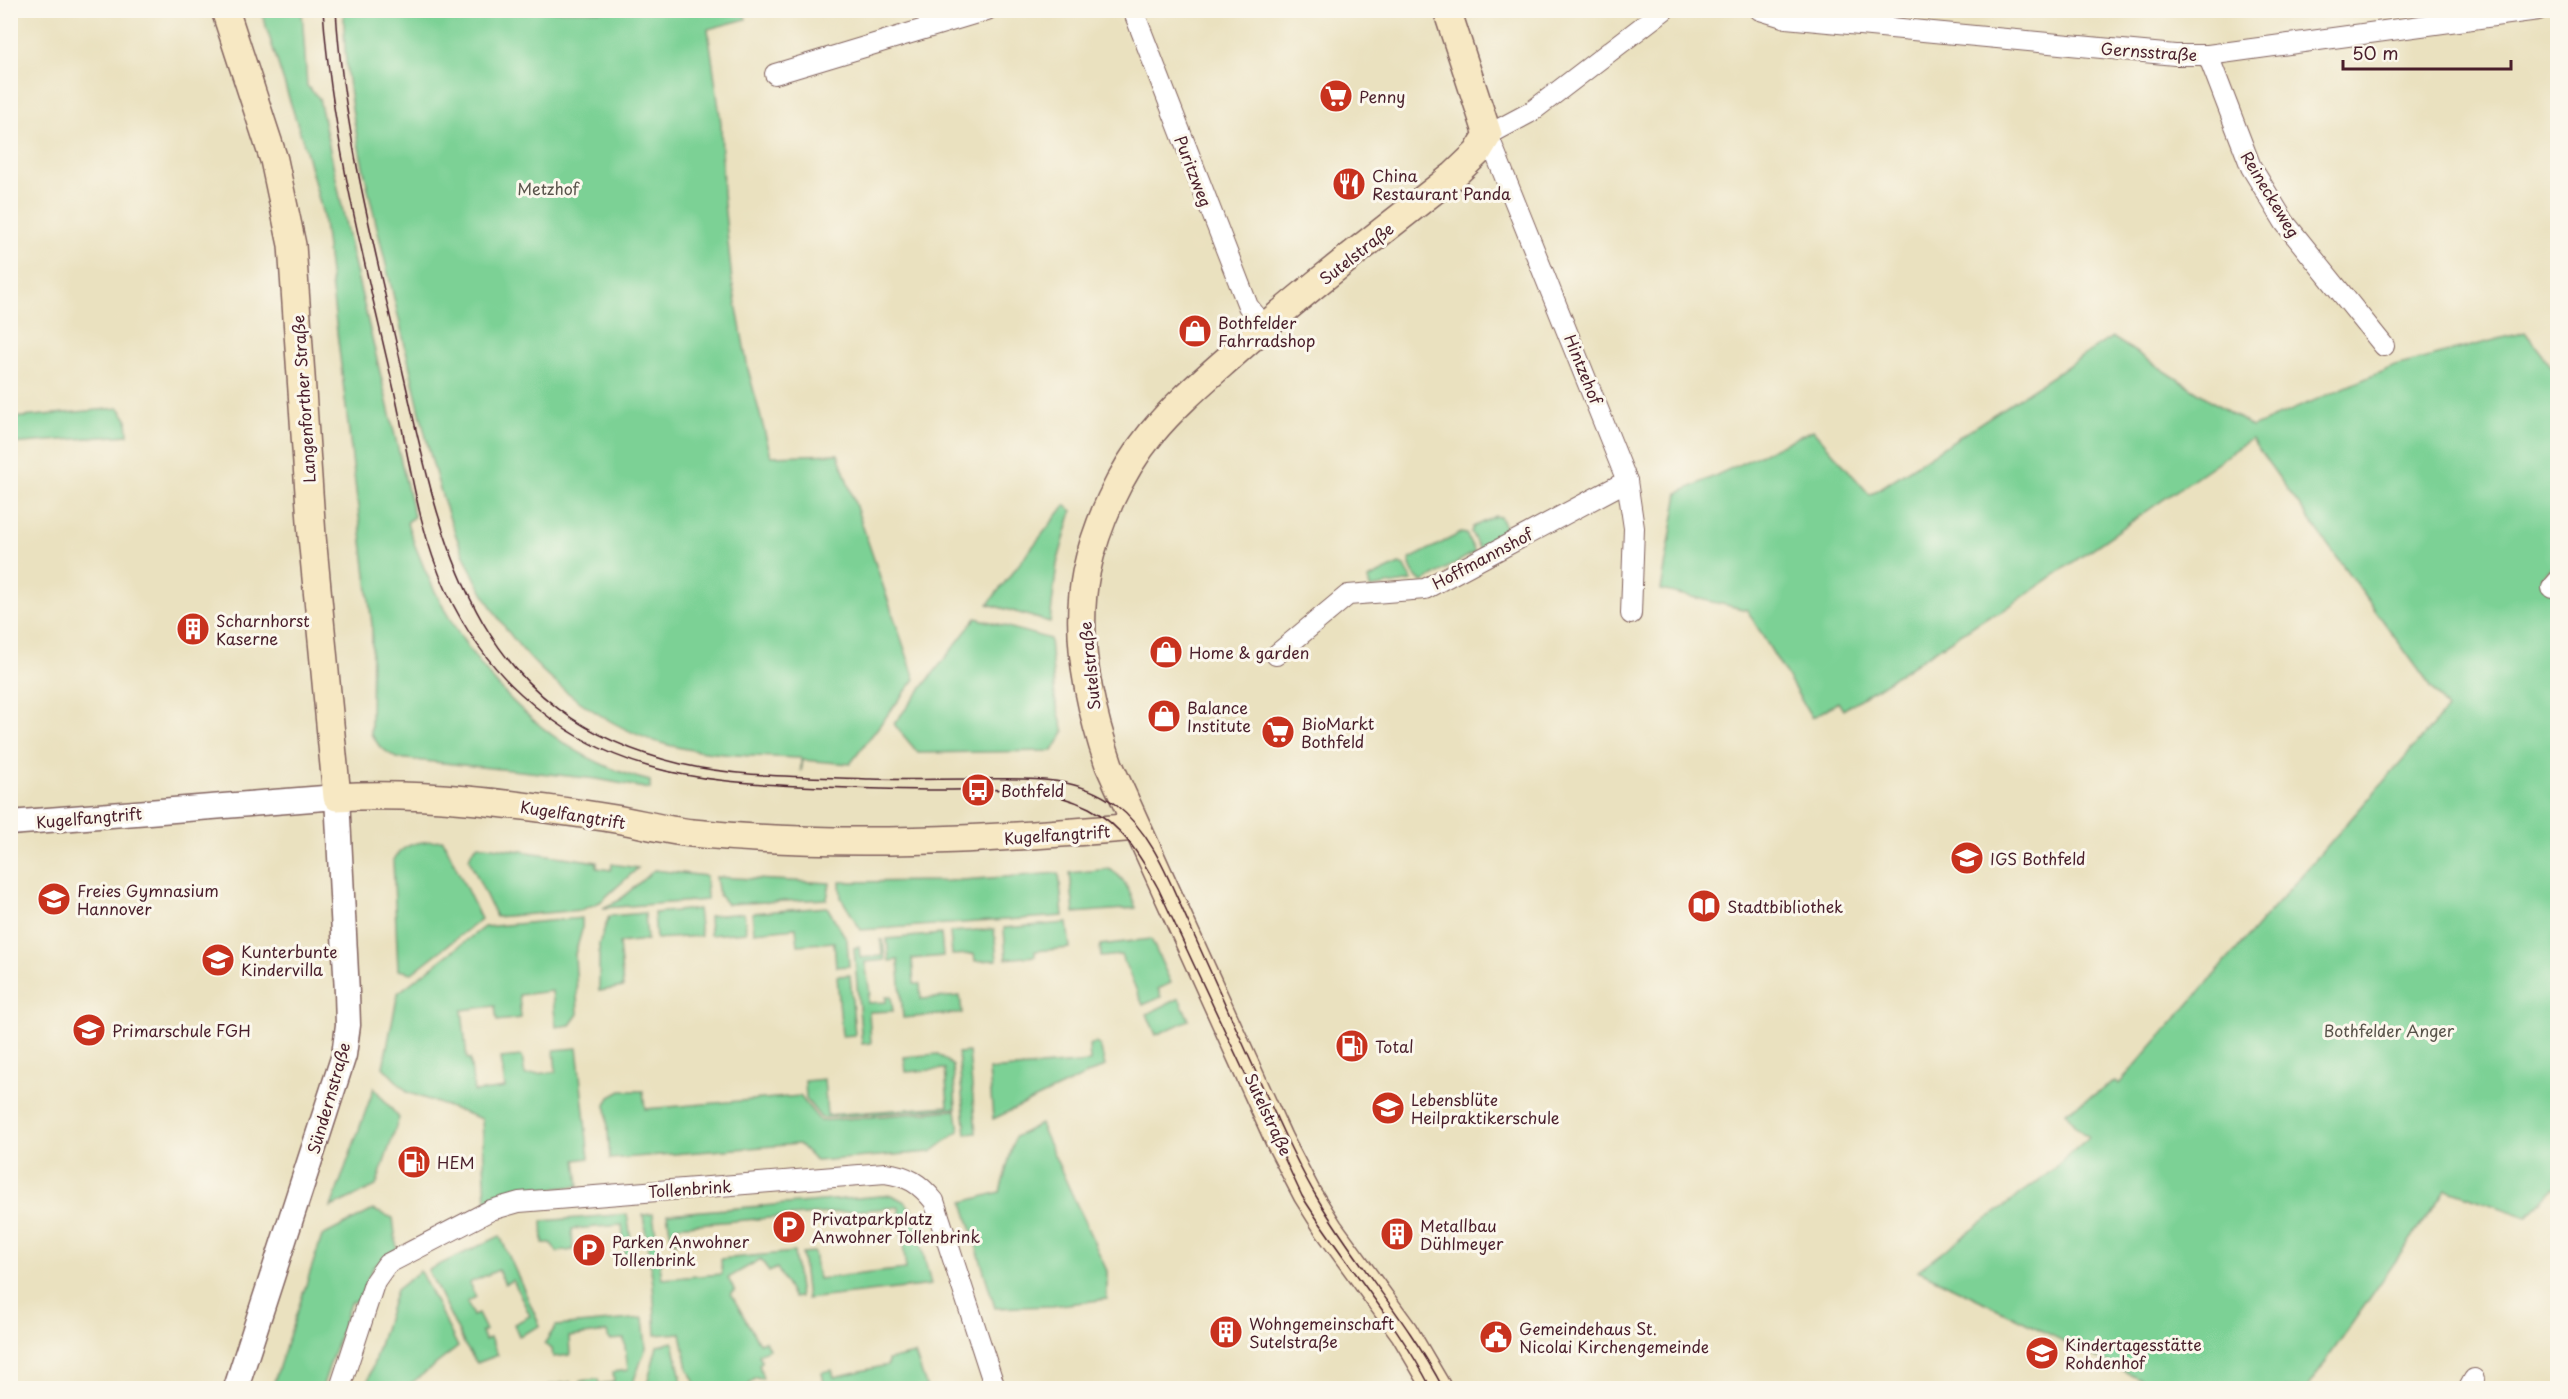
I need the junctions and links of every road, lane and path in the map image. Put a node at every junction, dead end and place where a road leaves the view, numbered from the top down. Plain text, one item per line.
1 (225, 10) edge
2 (987, 10) edge
3 (1133, 10) edge
4 (1447, 10) edge
5 (1664, 10) edge
6 (1760, 10) edge
7 (2538, 10) edge
8 (2465, 15) edge
9 (2208, 55) junction
10 (775, 74) dead end
11 (1488, 135) junction
12 (1264, 326) junction
13 (2384, 345) dead end
14 (1627, 481) junction
15 (1631, 614) dead end
16 (1276, 655) dead end
17 (337, 797) junction
18 (10, 823) edge
19 (1136, 827) junction
20 (236, 1389) edge
21 (340, 1389) edge
22 (995, 1389) edge
23 (1437, 1389) edge

1 - 17 main road, Langenforther Straße
2 - 10 street
3 - 12 street, Puritzweg
4 - 11 main road
5 - 11 street, Sutelstraße
6 - 9 street, Gernsstraße
7 - 8 street, Gernsstraße
8 - 9 street, Gernsstraße
9 - 13 street, Reineckeweg
11 - 12 main road, Sutelstraße
11 - 14 street, Hintzehof
12 - 19 main road, Sutelstraße
14 - 15 street, Hintzehof
14 - 16 street, Hoffmannshof
17 - 18 street, Kugelfangtrift
17 - 19 main road, Kugelfangtrift
17 - 20 street, Sündernstraße
19 - 23 main road, Sutelstraße
21 - 22 street, Tollenbrink

